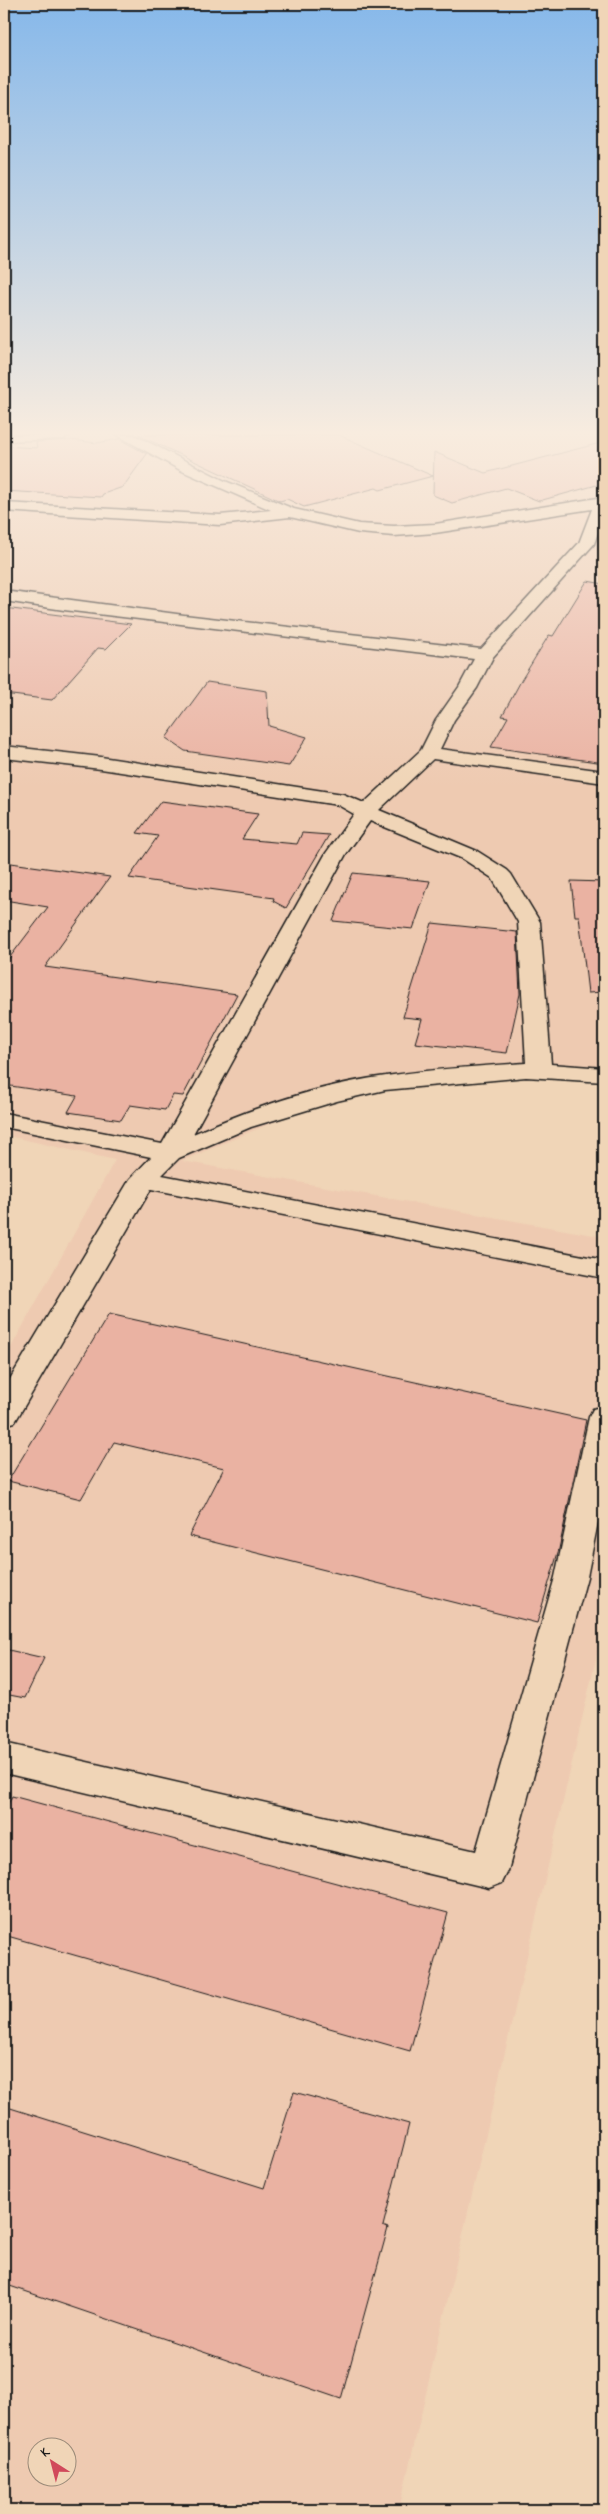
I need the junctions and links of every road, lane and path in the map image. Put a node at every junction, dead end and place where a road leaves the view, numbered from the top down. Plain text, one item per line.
1 (578, 552) edge
2 (4, 596) edge
3 (485, 655) junction
4 (429, 753) junction
5 (6, 756) edge
6 (604, 777) edge
7 (366, 812) junction
8 (540, 1070) junction
9 (604, 1075) edge
10 (4, 1120) edge
11 (170, 1153) junction
12 (143, 1179) junction
13 (604, 1269) edge
14 (4, 1414) edge
15 (604, 1417) edge
16 (4, 1758) edge

1 - 3 street
2 - 3 street
3 - 4 street
4 - 6 street
4 - 7 street
5 - 7 street
7 - 8 street
7 - 11 street
8 - 9 street
8 - 11 street
10 - 11 street
11 - 12 street
12 - 13 street
12 - 14 street
15 - 16 street

